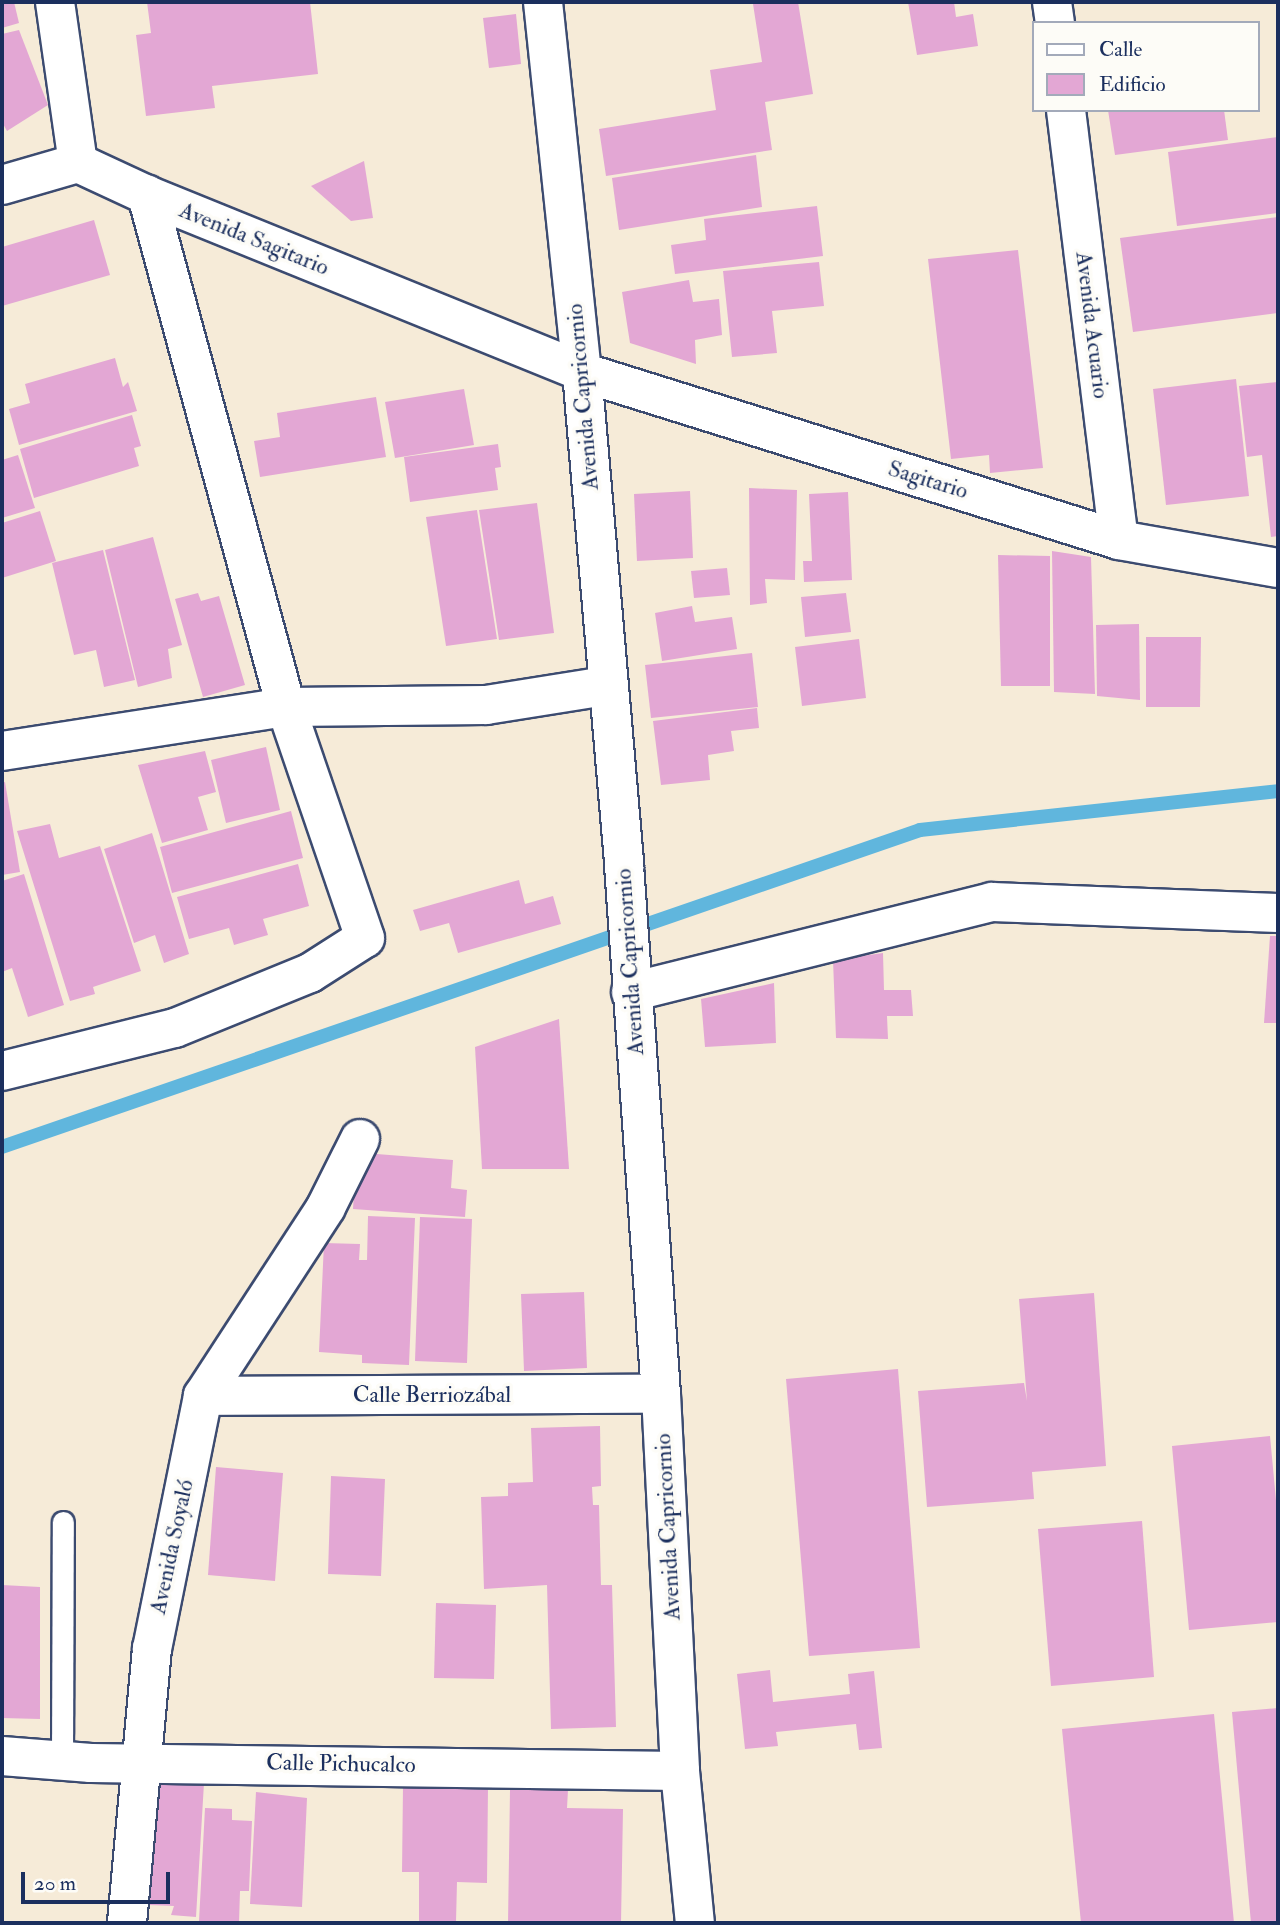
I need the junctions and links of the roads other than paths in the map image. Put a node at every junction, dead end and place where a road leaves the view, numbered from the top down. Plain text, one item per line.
1 (55, 2) edge
2 (543, 2) edge
3 (1052, 2) edge
4 (1055, 21) edge
5 (1066, 112) edge
6 (78, 163) junction
7 (2, 185) edge
8 (147, 195) junction
9 (582, 372) junction
10 (1119, 540) junction
11 (1278, 568) edge
12 (606, 686) junction
13 (286, 707) junction
14 (2, 751) edge
15 (1278, 913) edge
16 (631, 984) junction
17 (2, 1071) edge
18 (360, 1139) dead end
19 (661, 1394) junction
20 (203, 1396) junction
21 (63, 1522) dead end
22 (2, 1756) edge
23 (62, 1760) junction
24 (143, 1760) junction
25 (680, 1771) junction
26 (127, 1923) edge
27 (695, 1923) edge

1 - 6 street
2 - 9 street, Avenida Capricornio
3 - 4 street
5 - 10 street, Avenida Acuario
6 - 7 street
6 - 8 street, Avenida Sagitario
8 - 9 street, Avenida Sagitario
8 - 13 street
9 - 10 street, Sagitario
9 - 12 street, Avenida Capricornio
10 - 11 street, Sagitario
12 - 13 street
12 - 16 street, Avenida Capricornio
13 - 14 street
13 - 17 street
15 - 16 street
16 - 19 street, Avenida Capricornio
18 - 20 street, Avenida Soyaló
19 - 20 street, Calle Berriozábal
19 - 25 street, Avenida Capricornio
20 - 24 street, Avenida Soyaló
21 - 23 lane
22 - 23 street, Calle Pichucalco
23 - 24 street, Calle Pichucalco
24 - 25 street, Calle Pichucalco
24 - 26 street, Avenida Soyaló
25 - 27 street, Avenida Capricornio

